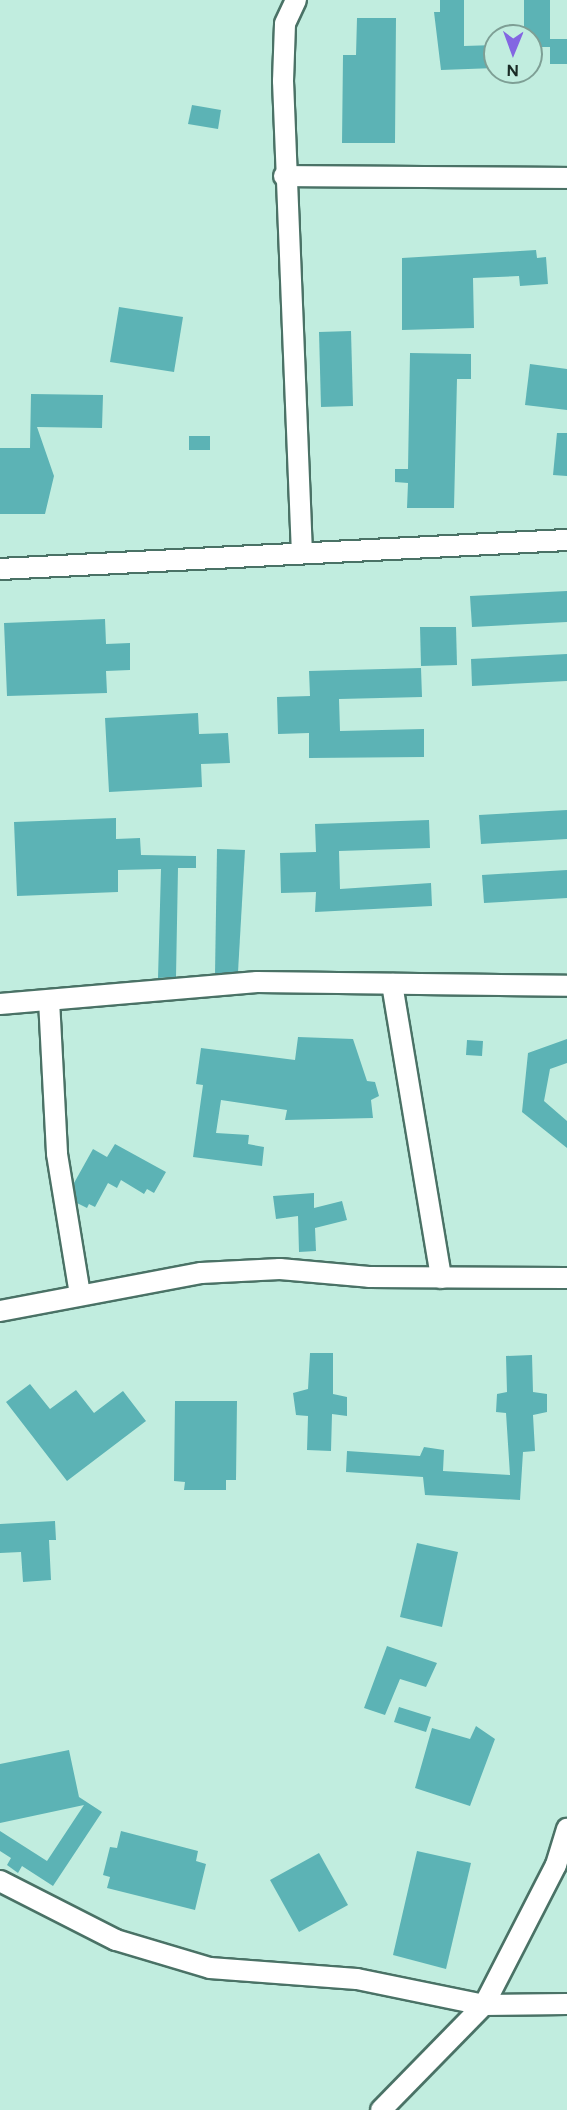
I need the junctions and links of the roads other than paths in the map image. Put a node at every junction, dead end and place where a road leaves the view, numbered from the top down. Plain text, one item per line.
1 (296, 0) edge
2 (284, 176) junction
3 (567, 178) edge
4 (567, 540) edge
5 (302, 553) junction
6 (0, 569) edge
7 (392, 984) junction
8 (567, 986) edge
9 (49, 1000) junction
10 (0, 1004) edge
11 (441, 1278) junction
12 (567, 1278) edge
13 (80, 1295) junction
14 (0, 1311) edge
15 (567, 1830) edge
16 (0, 1881) edge
17 (567, 2004) edge
18 (484, 2005) junction
19 (381, 2110) edge

1 - 2 street
2 - 3 street
2 - 5 street
4 - 5 street
5 - 6 street
7 - 8 street
7 - 9 street
7 - 11 street
9 - 10 street
9 - 13 street
11 - 12 street
11 - 13 street
13 - 14 street
15 - 18 street
16 - 18 street
17 - 18 street
18 - 19 street

